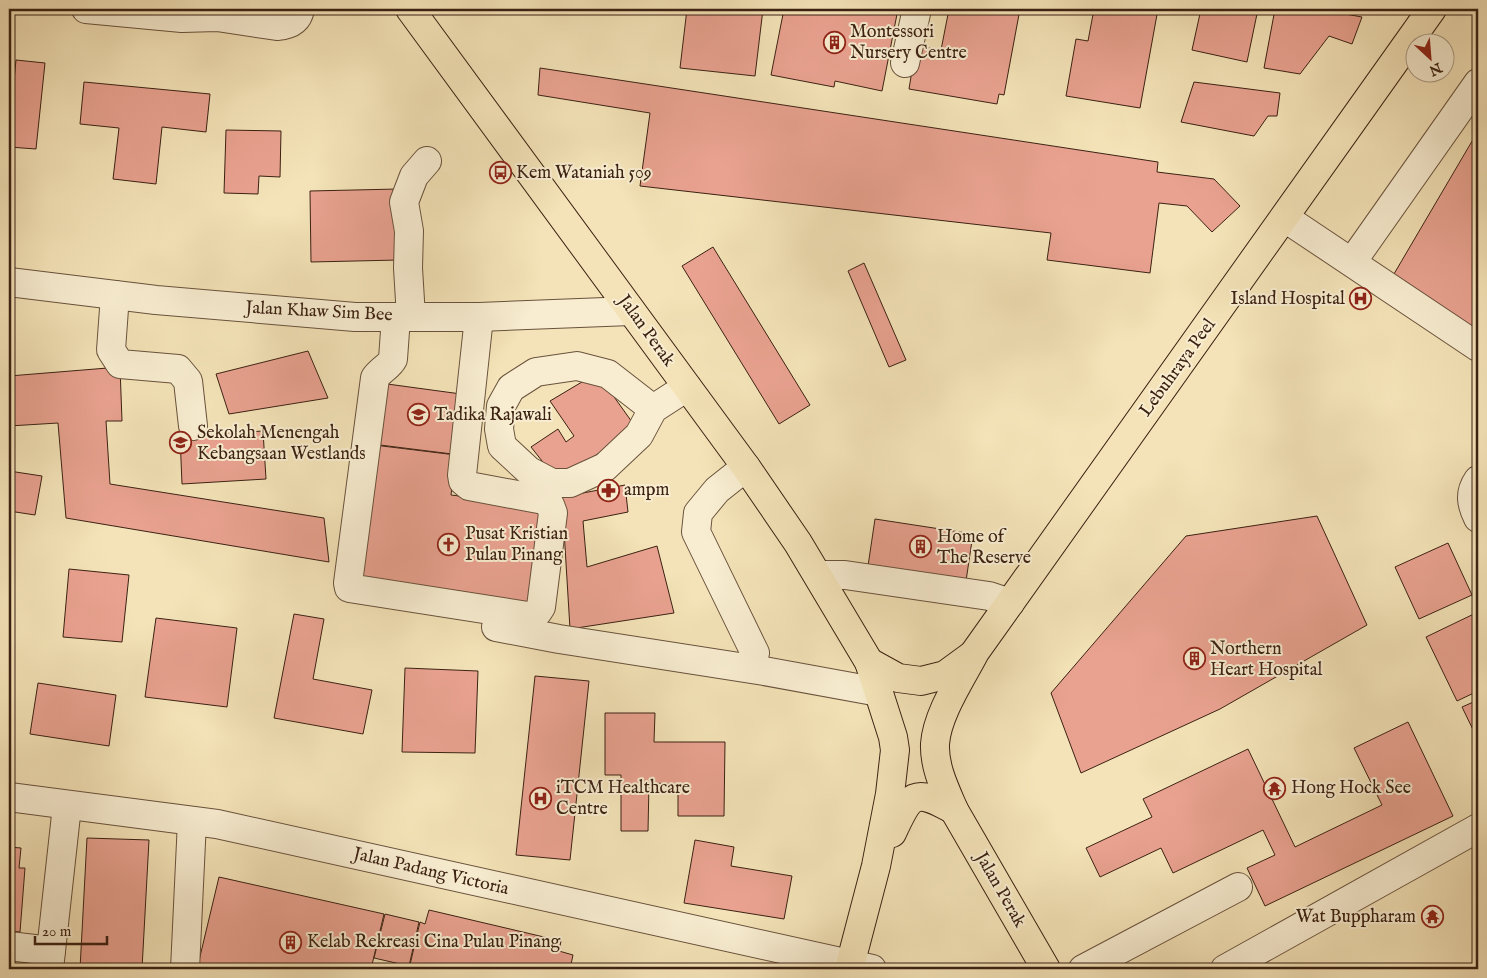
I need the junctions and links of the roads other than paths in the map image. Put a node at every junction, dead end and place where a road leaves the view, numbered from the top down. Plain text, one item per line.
1 (86, 9) edge
2 (300, 9) edge
3 (410, 9) edge
4 (917, 9) edge
5 (1432, 9) edge
6 (905, 63) dead end
7 (1478, 83) edge
8 (427, 161) dead end
9 (1284, 218) junction
10 (1352, 262) junction
11 (9, 282) edge
12 (115, 295) junction
13 (631, 311) junction
14 (403, 317) junction
15 (479, 317) junction
16 (1478, 346) edge
17 (687, 387) junction
18 (653, 409) junction
19 (193, 426) dead end
20 (746, 467) junction
21 (1478, 480) edge
22 (1478, 518) edge
23 (818, 575) junction
24 (354, 601) dead end
25 (1010, 603) junction
26 (975, 652) junction
27 (755, 653) dead end
28 (869, 662) junction
29 (879, 692) junction
30 (9, 797) edge
31 (67, 806) junction
32 (954, 810) junction
33 (192, 821) junction
34 (1478, 828) edge
35 (876, 866) junction
36 (1238, 887) dead end
37 (9, 946) edge
38 (50, 960) edge
39 (857, 967) edge
40 (185, 969) edge
41 (1046, 969) edge
42 (1083, 969) edge
43 (1225, 969) edge

1 - 2 street
3 - 13 main road, Jalan Perak
4 - 6 street
5 - 9 main road, Lebuhraya Peel
7 - 10 street
8 - 14 street
9 - 10 street
9 - 25 main road, Lebuhraya Peel
10 - 16 street
11 - 12 street, Jalan Khaw Sim Bee
12 - 14 street, Jalan Khaw Sim Bee
12 - 19 street
13 - 15 street, Jalan Khaw Sim Bee
13 - 17 main road, Jalan Perak
14 - 15 street, Jalan Khaw Sim Bee
14 - 15 street
17 - 18 street
17 - 20 main road, Jalan Perak
18 - 18 street
20 - 23 main road, Jalan Perak
20 - 27 street
21 - 22 street
23 - 25 street
23 - 28 main road, Jalan Perak
24 - 29 street
25 - 26 main road, Lebuhraya Peel
26 - 28 main road, Lebuhraya Peel
26 - 32 main road, Lebuhraya Peel
28 - 29 main road, Jalan Perak
29 - 35 main road, Jalan Perak
30 - 31 street, Jalan Padang Victoria
31 - 33 street, Jalan Padang Victoria
31 - 38 street
32 - 35 main road
32 - 41 main road, Jalan Perak
33 - 39 street, Jalan Padang Victoria
33 - 40 street
34 - 43 street
35 - 39 main road
36 - 42 street
37 - 38 street

